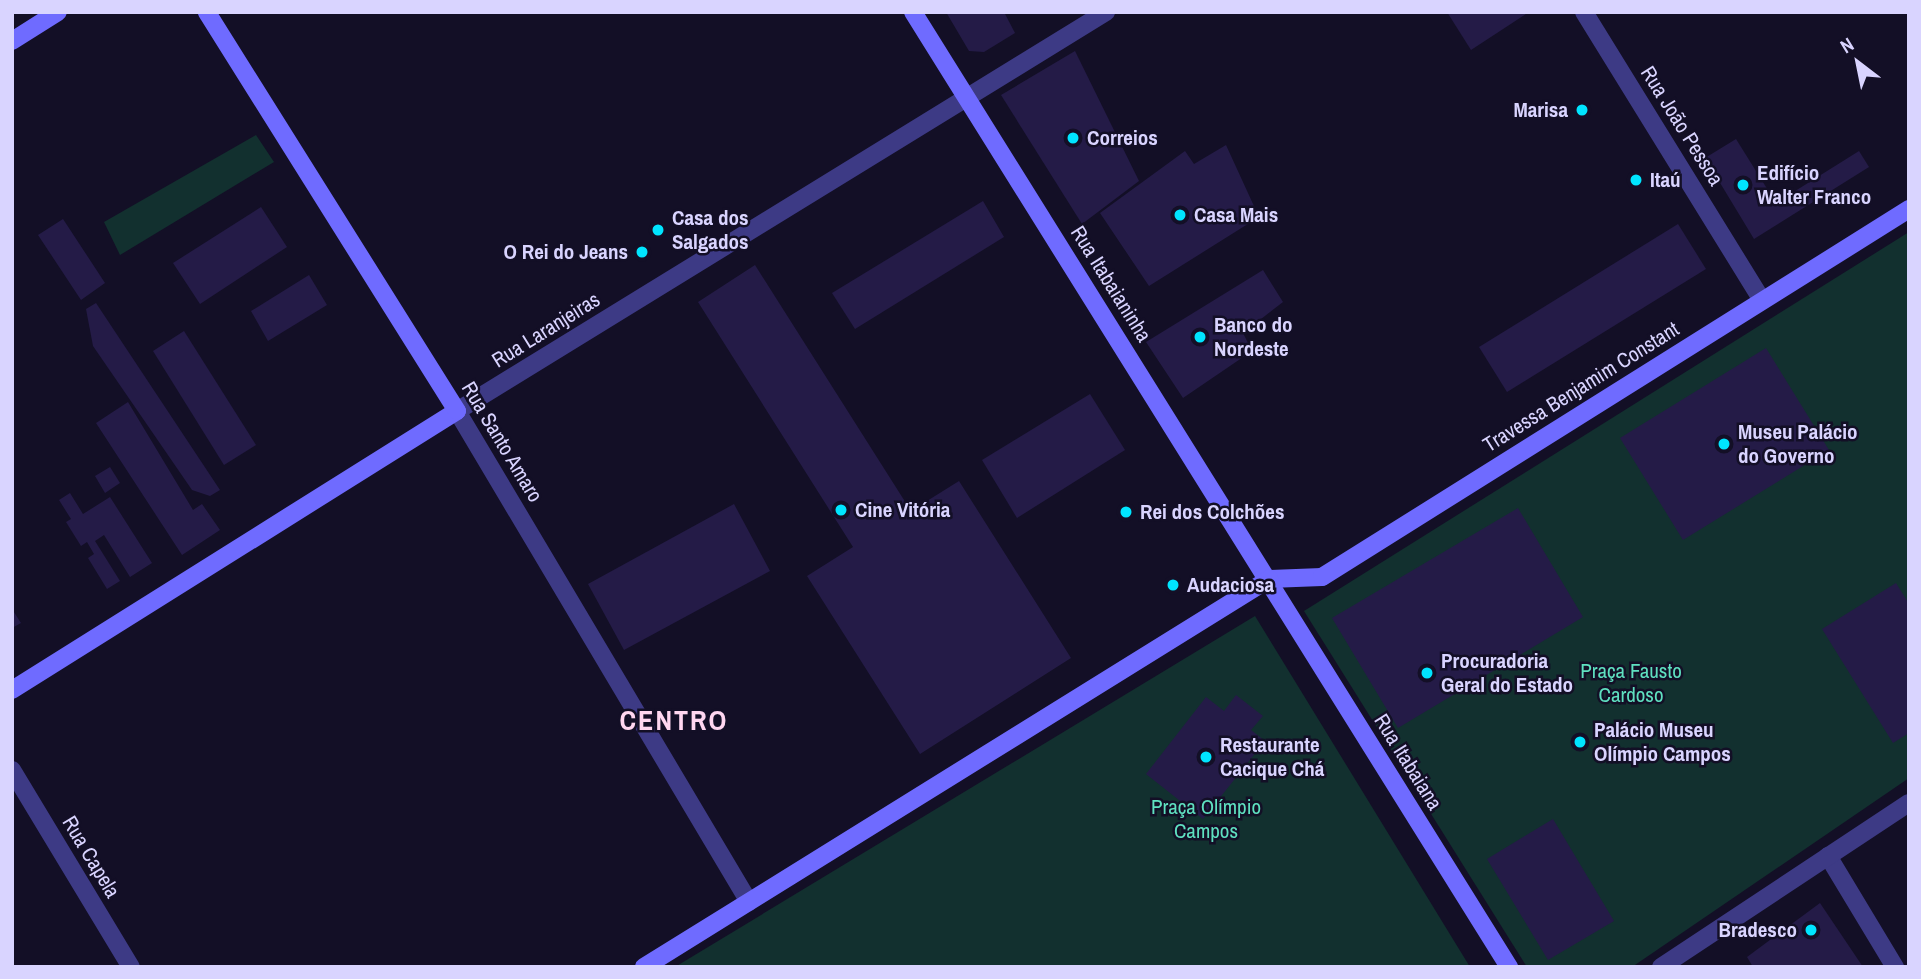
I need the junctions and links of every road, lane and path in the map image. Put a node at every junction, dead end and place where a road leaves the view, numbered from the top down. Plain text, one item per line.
1 (58, 12) edge
2 (207, 12) edge
3 (913, 12) edge
4 (1106, 12) edge
5 (1584, 12) edge
6 (12, 41) edge
7 (968, 98) junction
8 (1909, 209) edge
9 (1762, 299) junction
10 (457, 411) junction
11 (1269, 579) junction
12 (12, 690) edge
13 (12, 770) edge
14 (1909, 803) edge
15 (1828, 856) junction
16 (749, 902) junction
17 (131, 967) edge
18 (644, 967) edge
19 (1509, 967) edge
20 (1661, 967) edge
21 (1895, 967) edge

1 - 6 street
2 - 10 street, Rua Santo Amaro
3 - 7 street, Rua Itabaianinha
4 - 7 street, Rua Laranjeiras
5 - 9 street, Rua João Pessoa
7 - 10 street, Rua Laranjeiras
7 - 11 street, Rua Itabaianinha
8 - 9 street, Travessa Benjamim Constant
9 - 11 street, Travessa Benjamim Constant
10 - 12 street, Rua Laranjeiras
10 - 16 street, Rua Santo Amaro
11 - 16 street
11 - 19 street, Rua Itabaiana
13 - 17 street, Rua Capela
14 - 15 street
15 - 20 street
15 - 21 street
16 - 18 street

